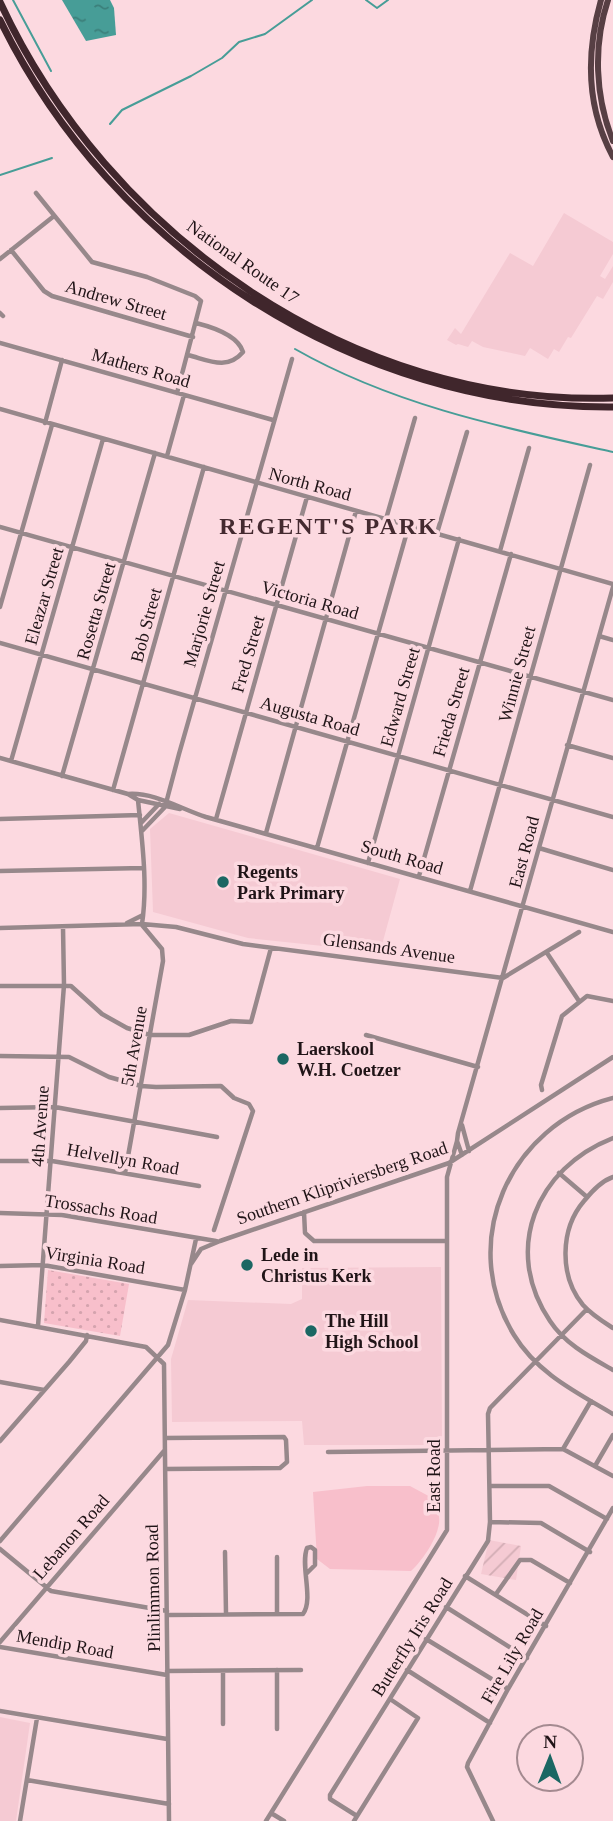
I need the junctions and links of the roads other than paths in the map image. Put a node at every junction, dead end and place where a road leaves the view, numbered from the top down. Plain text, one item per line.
1 (601, 0) edge
2 (608, 0) edge
3 (0, 2) edge
4 (0, 20) edge
5 (613, 141) edge
6 (613, 157) edge
7 (36, 193) dead end
8 (54, 216) junction
9 (11, 250) junction
10 (0, 259) edge
11 (196, 323) junction
12 (193, 337) junction
13 (0, 343) edge
14 (188, 355) junction
15 (292, 359) dead end
16 (62, 360) junction
17 (177, 393) junction
18 (184, 395) junction
19 (613, 397) edge
20 (613, 407) edge
21 (0, 410) edge
22 (415, 418) dead end
23 (273, 420) junction
24 (46, 423) junction
25 (52, 425) junction
26 (467, 432) dead end
27 (103, 439) junction
28 (528, 448) dead end
29 (155, 453) junction
30 (167, 456) junction
31 (590, 465) dead end
32 (204, 467) junction
33 (257, 483) junction
34 (307, 497) junction
35 (356, 511) junction
36 (386, 519) junction
37 (409, 526) junction
38 (0, 527) edge
39 (21, 533) junction
40 (437, 533) junction
41 (459, 539) junction
42 (72, 548) junction
43 (500, 551) junction
44 (510, 554) junction
45 (124, 563) junction
46 (560, 569) junction
47 (174, 577) junction
48 (613, 586) edge
49 (225, 590) junction
50 (276, 605) junction
51 (0, 607) edge
52 (327, 619) junction
53 (377, 634) junction
54 (599, 636) junction
55 (613, 640) edge
56 (0, 643) edge
57 (429, 649) junction
58 (42, 655) junction
59 (480, 663) junction
60 (93, 670) junction
61 (531, 677) junction
62 (144, 684) junction
63 (583, 692) junction
64 (195, 698) junction
65 (613, 700) edge
66 (245, 712) junction
67 (296, 727) junction
68 (348, 742) junction
69 (567, 745) junction
70 (398, 756) junction
71 (0, 758) edge
72 (613, 758) edge
73 (11, 761) junction
74 (449, 772) junction
75 (62, 776) junction
76 (501, 785) junction
77 (113, 790) junction
78 (128, 794) junction
79 (138, 800) junction
80 (552, 800) junction
81 (164, 802) junction
82 (140, 816) junction
83 (613, 817) edge
84 (0, 818) edge
85 (216, 819) junction
86 (141, 823) junction
87 (142, 831) junction
88 (266, 833) junction
89 (317, 848) junction
90 (539, 848) junction
91 (368, 863) junction
92 (143, 868) junction
93 (613, 870) edge
94 (0, 871) edge
95 (419, 876) junction
96 (470, 891) junction
97 (523, 907) junction
98 (144, 912) junction
99 (120, 925) junction
100 (145, 926) junction
101 (63, 927) junction
102 (0, 928) edge
103 (579, 932) dead end
104 (613, 932) edge
105 (271, 948) junction
106 (547, 953) junction
107 (503, 978) junction
108 (64, 985) junction
109 (0, 986) edge
110 (579, 1001) junction
111 (613, 1001) edge
112 (150, 1035) junction
113 (366, 1035) dead end
114 (0, 1056) edge
115 (60, 1056) junction
116 (613, 1057) edge
117 (478, 1067) junction
118 (141, 1086) junction
119 (542, 1090) dead end
120 (613, 1098) edge
121 (55, 1107) junction
122 (0, 1108) edge
123 (134, 1122) junction
124 (462, 1124) junction
125 (217, 1137) dead end
126 (465, 1138) junction
127 (613, 1138) edge
128 (457, 1141) junction
129 (482, 1142) junction
130 (469, 1151) junction
131 (462, 1156) junction
132 (0, 1161) edge
133 (52, 1161) junction
134 (449, 1163) junction
135 (125, 1173) junction
136 (559, 1173) junction
137 (613, 1177) edge
138 (199, 1186) dead end
139 (587, 1197) junction
140 (303, 1212) junction
141 (0, 1213) edge
142 (46, 1213) junction
143 (214, 1230) dead end
144 (196, 1239) junction
145 (220, 1241) junction
146 (446, 1241) junction
147 (191, 1264) junction
148 (43, 1265) junction
149 (0, 1266) edge
150 (185, 1290) junction
151 (587, 1309) junction
152 (0, 1320) edge
153 (38, 1326) junction
154 (613, 1328) edge
155 (88, 1335) junction
156 (561, 1335) junction
157 (158, 1357) junction
158 (535, 1362) junction
159 (613, 1370) edge
160 (0, 1382) edge
161 (44, 1391) junction
162 (591, 1401) junction
163 (613, 1414) edge
164 (613, 1435) edge
165 (165, 1438) junction
166 (0, 1441) edge
167 (489, 1449) junction
168 (563, 1449) junction
169 (165, 1450) junction
170 (449, 1450) junction
171 (328, 1452) dead end
172 (595, 1466) junction
173 (165, 1469) junction
174 (613, 1476) edge
175 (490, 1486) junction
176 (613, 1508) edge
177 (607, 1519) junction
178 (490, 1522) junction
179 (0, 1541) edge
180 (0, 1549) edge
181 (225, 1552) dead end
182 (590, 1552) junction
183 (276, 1557) dead end
184 (306, 1574) junction
185 (466, 1576) junction
186 (570, 1583) junction
187 (45, 1588) junction
188 (496, 1594) junction
189 (446, 1607) junction
190 (167, 1613) junction
191 (277, 1614) junction
192 (226, 1615) junction
193 (546, 1626) junction
194 (426, 1639) junction
195 (0, 1644) edge
196 (527, 1658) junction
197 (277, 1670) junction
198 (301, 1670) dead end
199 (407, 1670) junction
200 (223, 1671) junction
201 (167, 1673) junction
202 (508, 1689) junction
203 (390, 1699) junction
204 (0, 1711) edge
205 (37, 1718) junction
206 (491, 1723) junction
207 (223, 1724) dead end
208 (277, 1729) dead end
209 (167, 1739) junction
210 (27, 1780) junction
211 (169, 1804) junction
212 (271, 1813) junction
213 (355, 1819) edge
214 (20, 1821) edge
215 (169, 1821) edge
216 (266, 1821) edge
217 (284, 1821) edge
218 (493, 1821) edge

1 - 6 main road
2 - 5 main road
3 - 19 highway, National Route 17
4 - 20 highway
7 - 8 street
8 - 9 street
8 - 11 street
9 - 10 street
9 - 12 street, Andrew Street
11 - 12 street
11 - 14 street
12 - 14 street
13 - 16 street, Mathers Road
14 - 17 street
15 - 23 street, Marjorie Street
16 - 17 street, Mathers Road
16 - 24 street
17 - 18 street, Mathers Road
18 - 23 street, Mathers Road
18 - 30 street
21 - 24 street, North Road
22 - 36 street
23 - 33 street, Marjorie Street
24 - 25 street, North Road
25 - 27 street, North Road
25 - 39 street
26 - 40 street
27 - 29 street, North Road
27 - 42 street, Eleazar Street
28 - 43 street
29 - 30 street, North Road
29 - 45 street, Rosetta Street
30 - 32 street, North Road
31 - 46 street, Winnie Street
32 - 33 street, North Road
32 - 47 street, Bob Street
33 - 34 street, North Road
33 - 49 street, Marjorie Street
34 - 35 street, North Road
34 - 50 street, Fred Street
35 - 36 street, North Road
35 - 52 street
36 - 37 street, North Road
37 - 40 street, North Road
37 - 53 street
38 - 39 street, Victoria Road
39 - 42 street, Victoria Road
39 - 51 street
40 - 41 street, North Road
41 - 43 street, North Road
41 - 57 street, Edward Street
42 - 45 street, Victoria Road
42 - 58 street, Eleazar Street
43 - 44 street, North Road
44 - 46 street, North Road
44 - 59 street, Frieda Street
45 - 47 street, Victoria Road
45 - 60 street, Rosetta Street
46 - 48 street, North Road
46 - 61 street, Winnie Street
47 - 49 street, Victoria Road
47 - 62 street, Bob Street
48 - 54 street, East Road
49 - 50 street, Victoria Road
49 - 64 street, Marjorie Street
50 - 52 street, Victoria Road
50 - 66 street, Fred Street
52 - 53 street, Victoria Road
52 - 67 street
53 - 57 street, Victoria Road
53 - 68 street
54 - 55 street
54 - 63 street, East Road
56 - 58 street, Augusta Road
57 - 59 street, Victoria Road
57 - 70 street, Edward Street
58 - 60 street, Augusta Road
58 - 73 street, Eleazar Street
59 - 61 street, Victoria Road
59 - 74 street, Frieda Street
60 - 62 street, Augusta Road
60 - 75 street, Rosetta Street
61 - 63 street, Victoria Road
61 - 76 street, Winnie Street
62 - 64 street, Augusta Road
62 - 77 street, Bob Street
63 - 65 street, Victoria Road
63 - 69 street, East Road
64 - 66 street, Augusta Road
64 - 81 street, Marjorie Street
66 - 67 street, Augusta Road
66 - 85 street, Fred Street
67 - 68 street, Augusta Road
67 - 88 street
68 - 70 street, Augusta Road
68 - 89 street
69 - 72 street
69 - 80 street, East Road
70 - 74 street, Augusta Road
70 - 91 street, Edward Street
71 - 73 street, South Road
73 - 75 street, South Road
74 - 76 street, Augusta Road
74 - 95 street, Frieda Street
75 - 77 street, South Road
76 - 80 street, Augusta Road
76 - 96 street, Winnie Street
77 - 78 street, South Road
78 - 79 street, South Road
78 - 81 street, South Road
79 - 81 street, South Road
79 - 82 street
80 - 83 street, Augusta Road
80 - 90 street, East Road
81 - 85 street, South Road
81 - 86 street
81 - 87 street
82 - 84 street
82 - 86 street
85 - 88 street, South Road
86 - 87 street
87 - 92 street
88 - 89 street, South Road
89 - 91 street, South Road
90 - 93 street
90 - 97 street, East Road
91 - 95 street, South Road
92 - 94 street
92 - 98 street
95 - 96 street, South Road
96 - 97 street, South Road
97 - 104 street, South Road
97 - 107 street, East Road
98 - 99 street
98 - 100 street
99 - 100 street
99 - 101 street
100 - 105 street
100 - 112 street, 5th Avenue
101 - 102 street
101 - 108 street, 4th Avenue
103 - 106 street
105 - 107 street, Glensands Avenue
105 - 112 street
106 - 107 street
106 - 110 street
107 - 117 street, East Road
108 - 109 street
108 - 112 street
108 - 115 street, 4th Avenue
110 - 111 street
110 - 119 street
112 - 118 street, 5th Avenue
113 - 117 street
114 - 115 street
115 - 118 street
115 - 121 street, 4th Avenue
116 - 129 street, Southern Klipriviersberg Road
117 - 124 street, East Road
118 - 123 street, 5th Avenue
118 - 143 street
120 - 158 street
121 - 122 street
121 - 123 street
121 - 133 street, 4th Avenue
123 - 125 street
123 - 135 street, 5th Avenue
124 - 126 street, East Road
124 - 128 street, East Road
126 - 129 street
126 - 130 street, East Road
127 - 136 street
128 - 131 street
128 - 134 street, East Road
129 - 130 street, Southern Klipriviersberg Road
130 - 131 street, Southern Klipriviersberg Road
131 - 134 street, Southern Klipriviersberg Road
132 - 133 street, Helvellyn Road
133 - 135 street, Helvellyn Road
133 - 142 street, 4th Avenue
134 - 140 street, Southern Klipriviersberg Road
134 - 146 street, East Road
135 - 138 street, Helvellyn Road
136 - 139 street
136 - 156 street
137 - 139 street
139 - 151 street
140 - 145 street, Southern Klipriviersberg Road
140 - 146 street
141 - 142 street, Trossachs Road
142 - 144 street, Trossachs Road
142 - 148 street, 4th Avenue
144 - 145 street, Southern Klipriviersberg Road
144 - 147 street
145 - 147 street, Southern Klipriviersberg Road
146 - 170 street, East Road
147 - 150 street
148 - 149 street, Virginia Road
148 - 150 street, Virginia Road
148 - 153 street, 4th Avenue
150 - 157 street
151 - 154 street
151 - 156 street, Butterfly Iris Road
152 - 153 street
153 - 155 street
155 - 157 street
155 - 161 street
156 - 158 street, Butterfly Iris Road
156 - 159 street
157 - 165 street, Plinlimmon Road
157 - 179 street
158 - 162 street
158 - 167 street, Butterfly Iris Road
160 - 161 street
161 - 166 street
162 - 163 street
162 - 168 street
164 - 172 street
165 - 169 street, Plinlimmon Road
165 - 173 street
167 - 168 street
167 - 170 street
167 - 175 street, Butterfly Iris Road
168 - 172 street
169 - 173 street, Plinlimmon Road
169 - 187 street, Lebanon Road
170 - 171 street
170 - 212 street, East Road
172 - 174 street
173 - 190 street, Plinlimmon Road
175 - 177 street
175 - 178 street, Butterfly Iris Road
176 - 177 street, Fire Lily Road
177 - 182 street, Fire Lily Road
178 - 182 street
178 - 185 street, Butterfly Iris Road
180 - 187 street
181 - 192 street
182 - 186 street, Fire Lily Road
183 - 191 street
184 - 184 street
184 - 191 street
185 - 188 street
185 - 189 street, Butterfly Iris Road
186 - 188 street
186 - 193 street, Fire Lily Road
187 - 190 street
187 - 195 street, Lebanon Road
188 - 193 street
189 - 194 street, Butterfly Iris Road
189 - 196 street
190 - 192 street
190 - 201 street, Plinlimmon Road
191 - 192 street
193 - 196 street, Fire Lily Road
194 - 199 street, Butterfly Iris Road
194 - 202 street
195 - 201 street, Mendip Road
196 - 202 street, Fire Lily Road
197 - 198 street, Mendip Road
197 - 200 street, Mendip Road
197 - 208 street
199 - 203 street, Butterfly Iris Road
199 - 206 street
200 - 201 street, Mendip Road
200 - 207 street
201 - 209 street, Plinlimmon Road
202 - 206 street, Fire Lily Road
203 - 213 street, Butterfly Iris Road
203 - 213 street
204 - 205 street
205 - 209 street
205 - 210 street
206 - 218 street, Fire Lily Road
209 - 211 street, Plinlimmon Road
210 - 211 street
210 - 214 street
211 - 215 street, Plinlimmon Road
212 - 216 street, East Road
212 - 217 street

